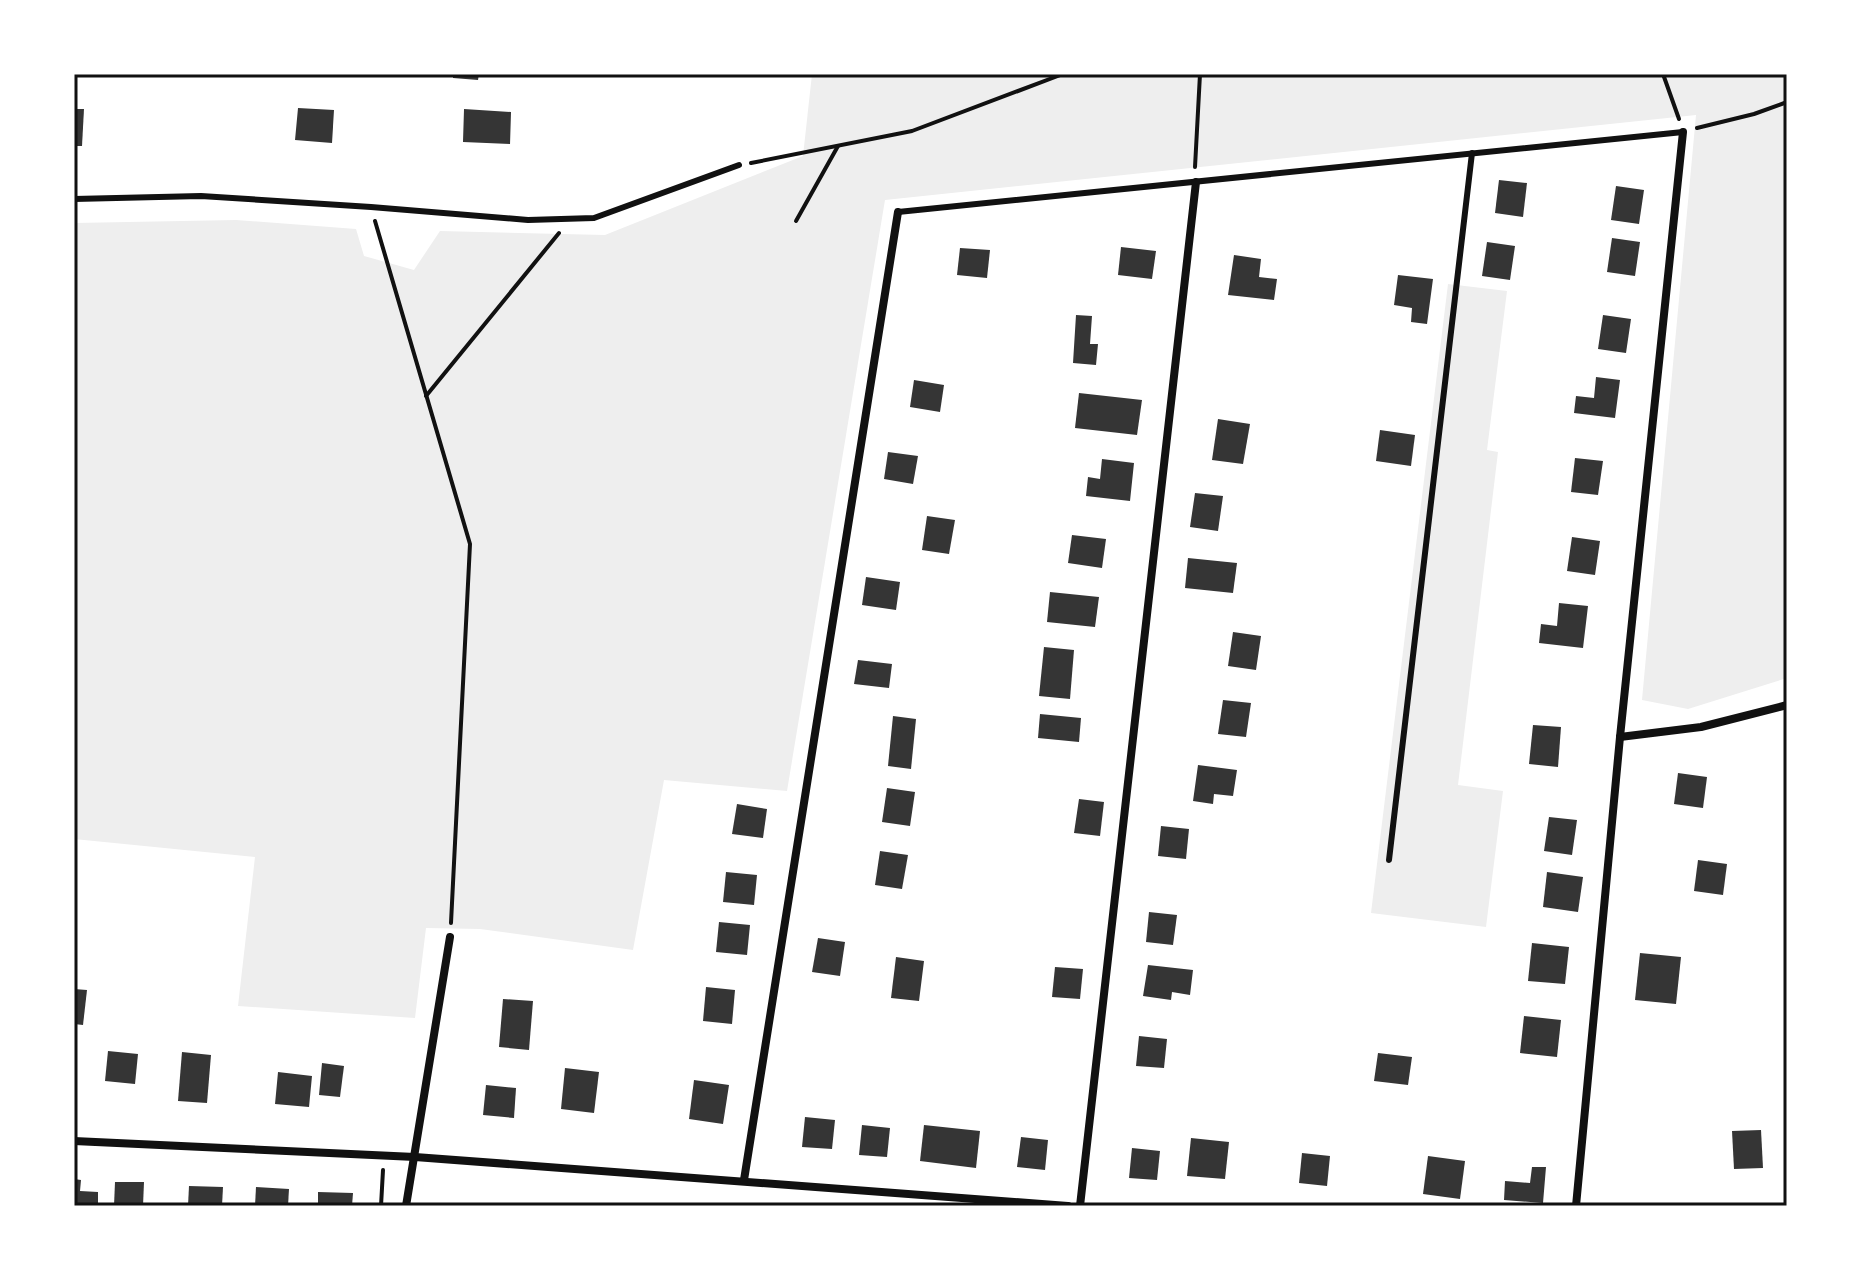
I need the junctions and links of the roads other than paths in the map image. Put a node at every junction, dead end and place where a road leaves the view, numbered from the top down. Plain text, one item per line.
1 (1683, 132) joint
2 (1472, 153) junction
3 (739, 165) road end
4 (1195, 182) junction
5 (74, 199) edge
6 (898, 212) joint
7 (1787, 705) edge
8 (1620, 737) junction
9 (1389, 860) dead end
10 (450, 937) road end
11 (74, 1141) edge
12 (415, 1157) junction
13 (744, 1180) junction
14 (406, 1206) edge
15 (1068, 1206) edge
16 (1080, 1206) edge
17 (1576, 1206) edge

1 - 2 lane
1 - 8 street
2 - 4 lane
2 - 9 lane
3 - 5 lane
4 - 6 lane
4 - 16 street
6 - 13 street
7 - 8 street
8 - 17 street
10 - 12 street
11 - 12 street
12 - 13 street
12 - 14 street
13 - 15 street

